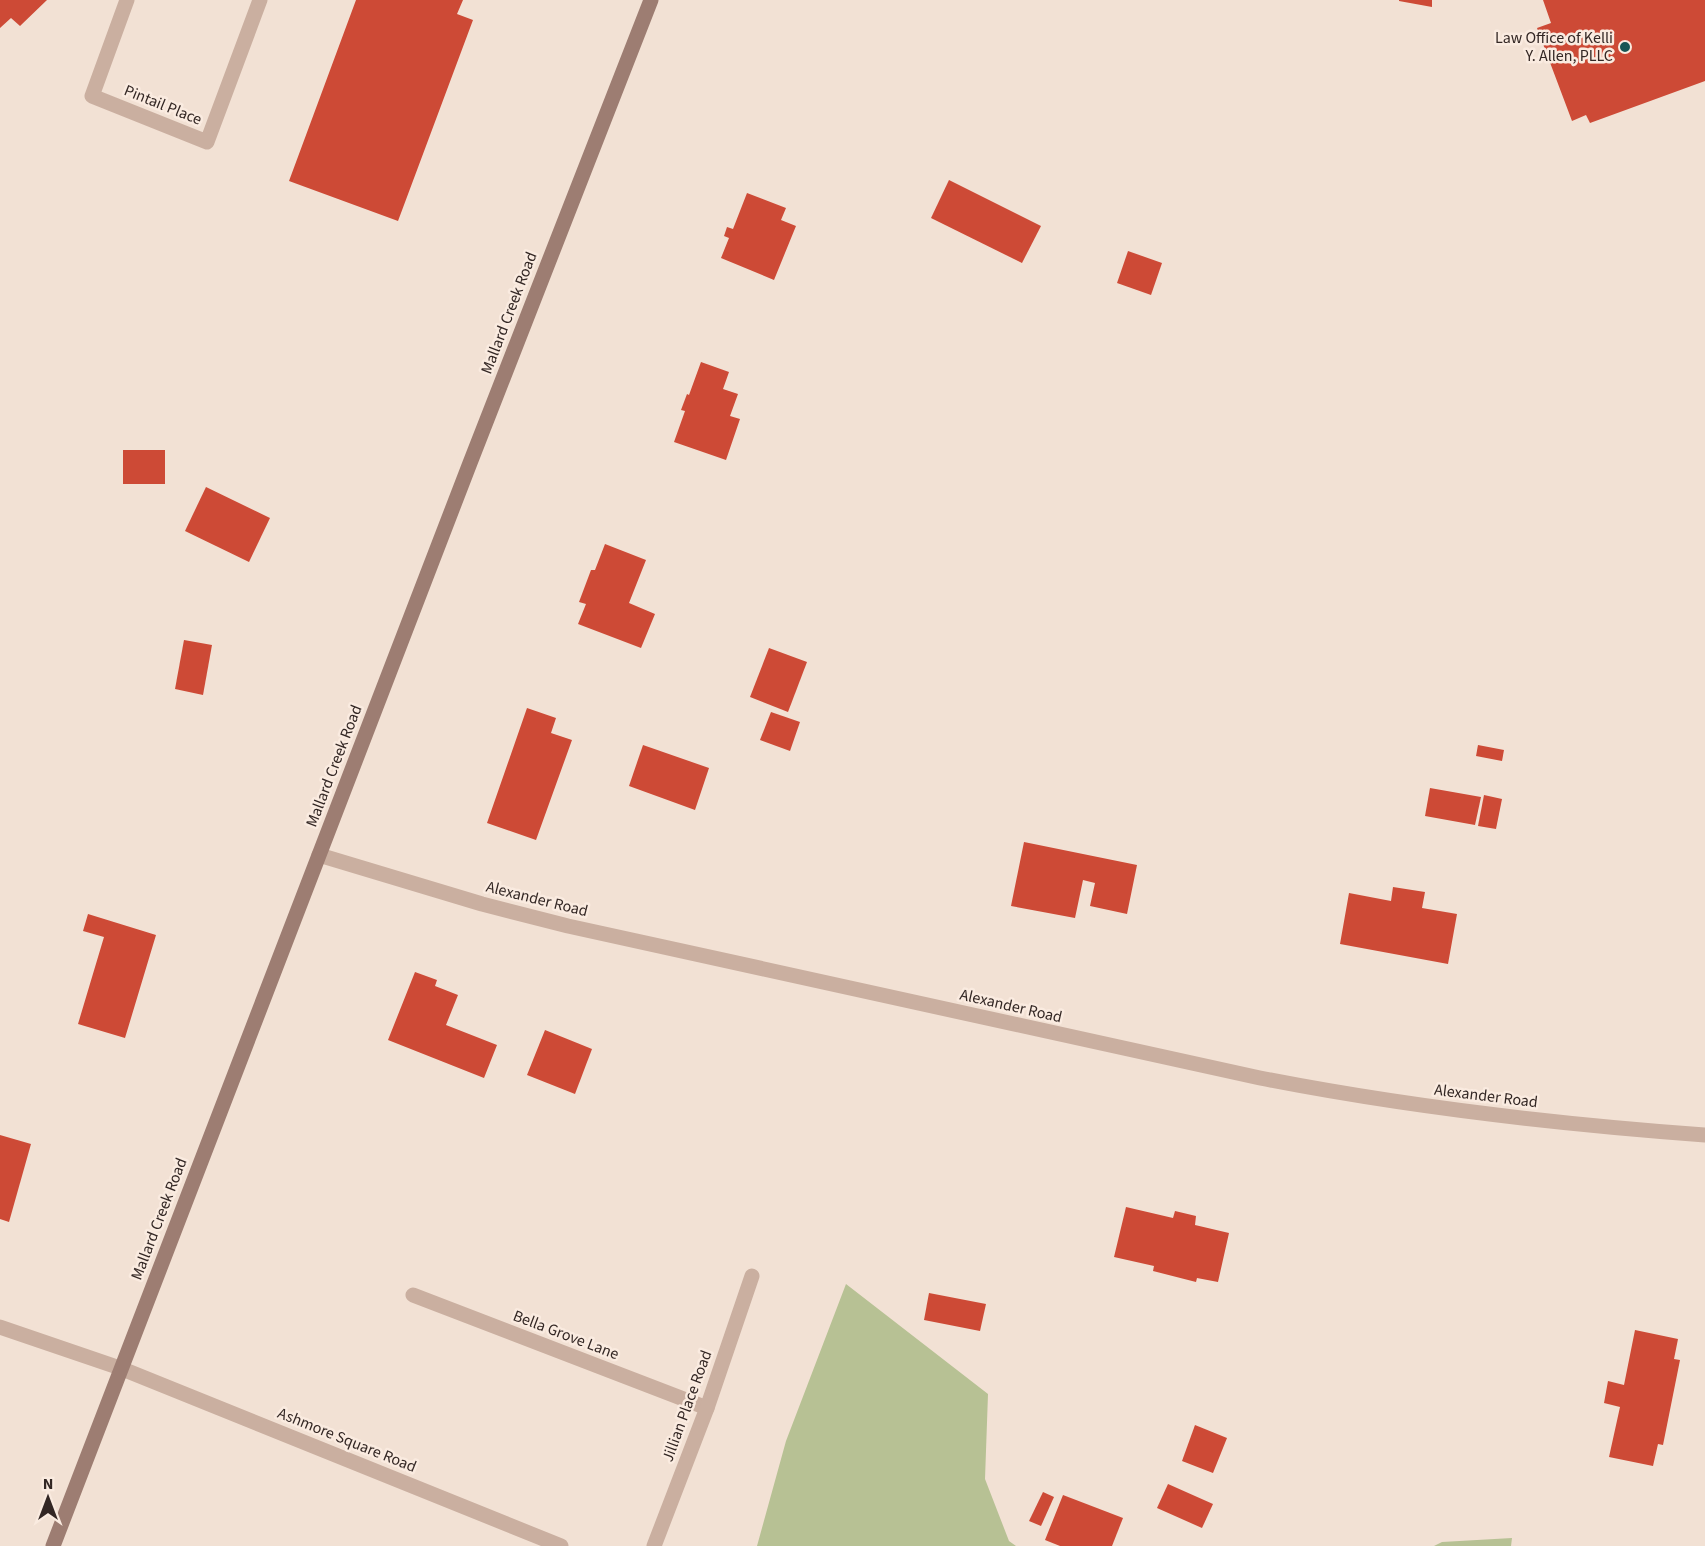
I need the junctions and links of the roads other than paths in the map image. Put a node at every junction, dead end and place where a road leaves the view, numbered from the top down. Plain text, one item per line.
1 (126, 0) edge
2 (260, 0) edge
3 (651, 0) edge
4 (319, 855) junction
5 (1705, 1135) edge
6 (752, 1276) dead end
7 (413, 1295) dead end
8 (0, 1327) edge
9 (120, 1368) junction
10 (707, 1408) junction
11 (53, 1546) edge
12 (561, 1546) edge
13 (654, 1546) edge

1 - 2 street, Pintail Place
3 - 4 main road, Mallard Creek Road
4 - 5 street, Alexander Road
4 - 9 main road, Mallard Creek Road
6 - 10 street, Jillian Place Road
7 - 10 street, Bella Grove Lane
8 - 9 street, Ashmore Square Road
9 - 11 main road, Mallard Creek Road
9 - 12 street, Ashmore Square Road
10 - 13 street, Jillian Place Road

